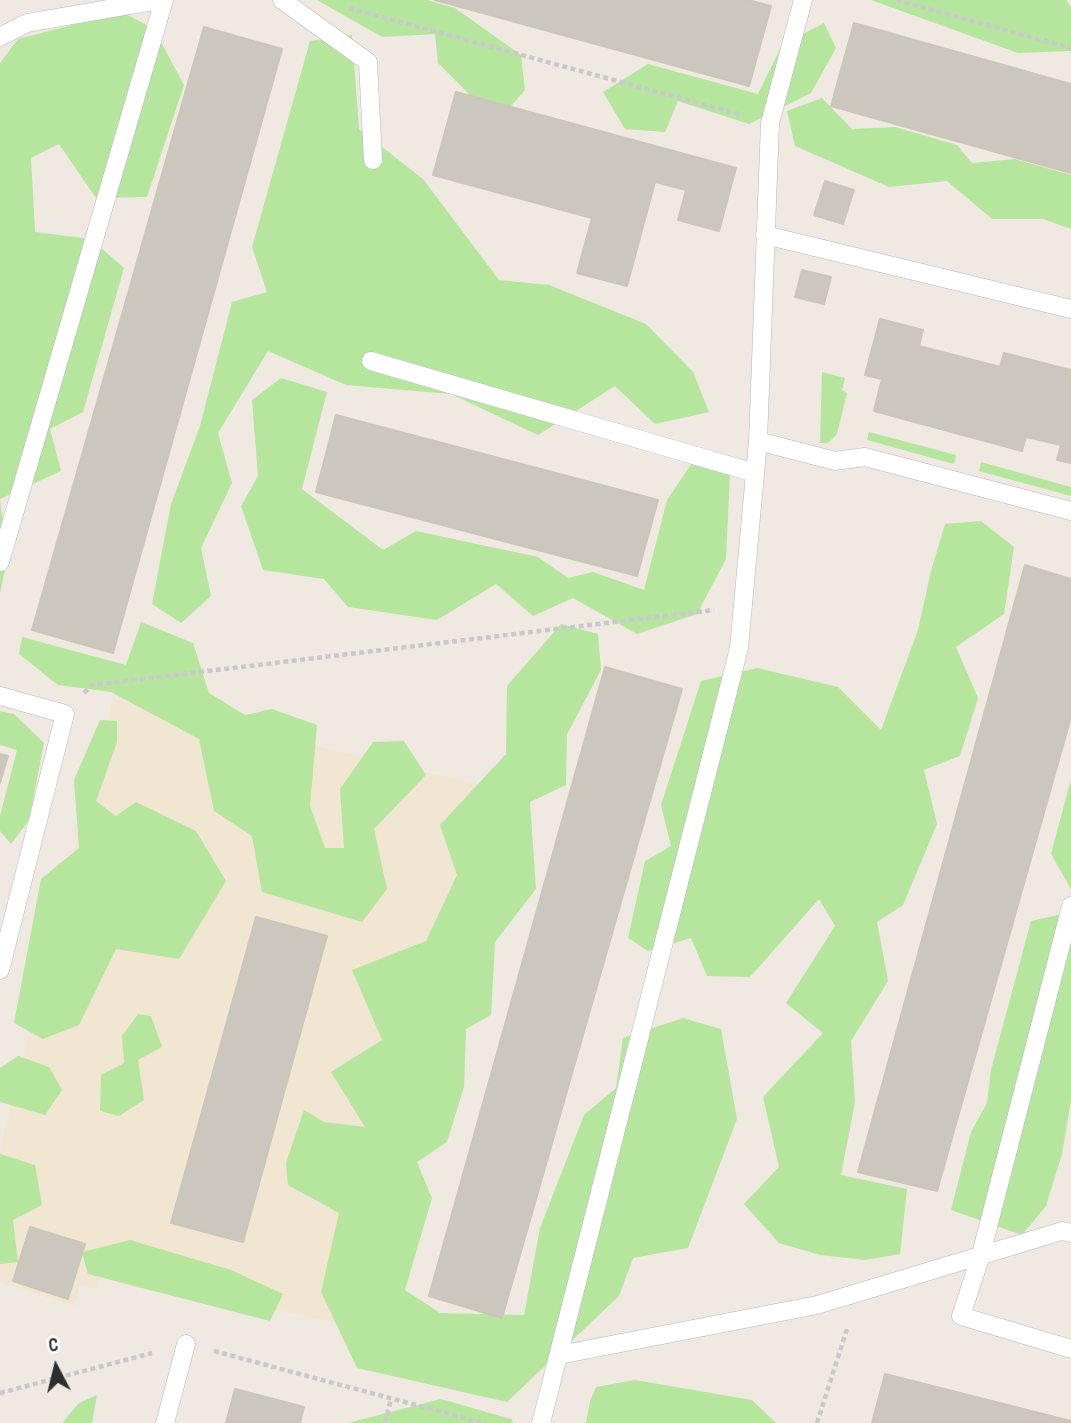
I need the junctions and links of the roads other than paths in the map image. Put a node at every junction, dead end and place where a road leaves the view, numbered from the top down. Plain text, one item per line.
1 (162, 0) edge
2 (282, 0) edge
3 (803, 0) edge
4 (0, 37) edge
5 (373, 160) dead end
6 (765, 235) junction
7 (1071, 309) edge
8 (371, 361) dead end
9 (758, 441) junction
10 (755, 473) junction
11 (1071, 511) edge
12 (0, 562) edge
13 (0, 696) edge
14 (1071, 906) edge
15 (0, 970) edge
16 (1071, 1233) edge
17 (980, 1258) junction
18 (186, 1344) road end
19 (1071, 1349) edge
20 (559, 1355) junction
21 (165, 1423) edge
22 (541, 1423) edge

1 - 4 lane
1 - 12 lane
2 - 5 lane
3 - 6 lane
6 - 7 lane
6 - 9 lane
8 - 10 lane
9 - 10 lane
9 - 11 lane
10 - 20 lane
13 - 15 lane
14 - 17 lane
16 - 17 lane
17 - 19 lane
17 - 20 lane
18 - 21 lane
20 - 22 lane

